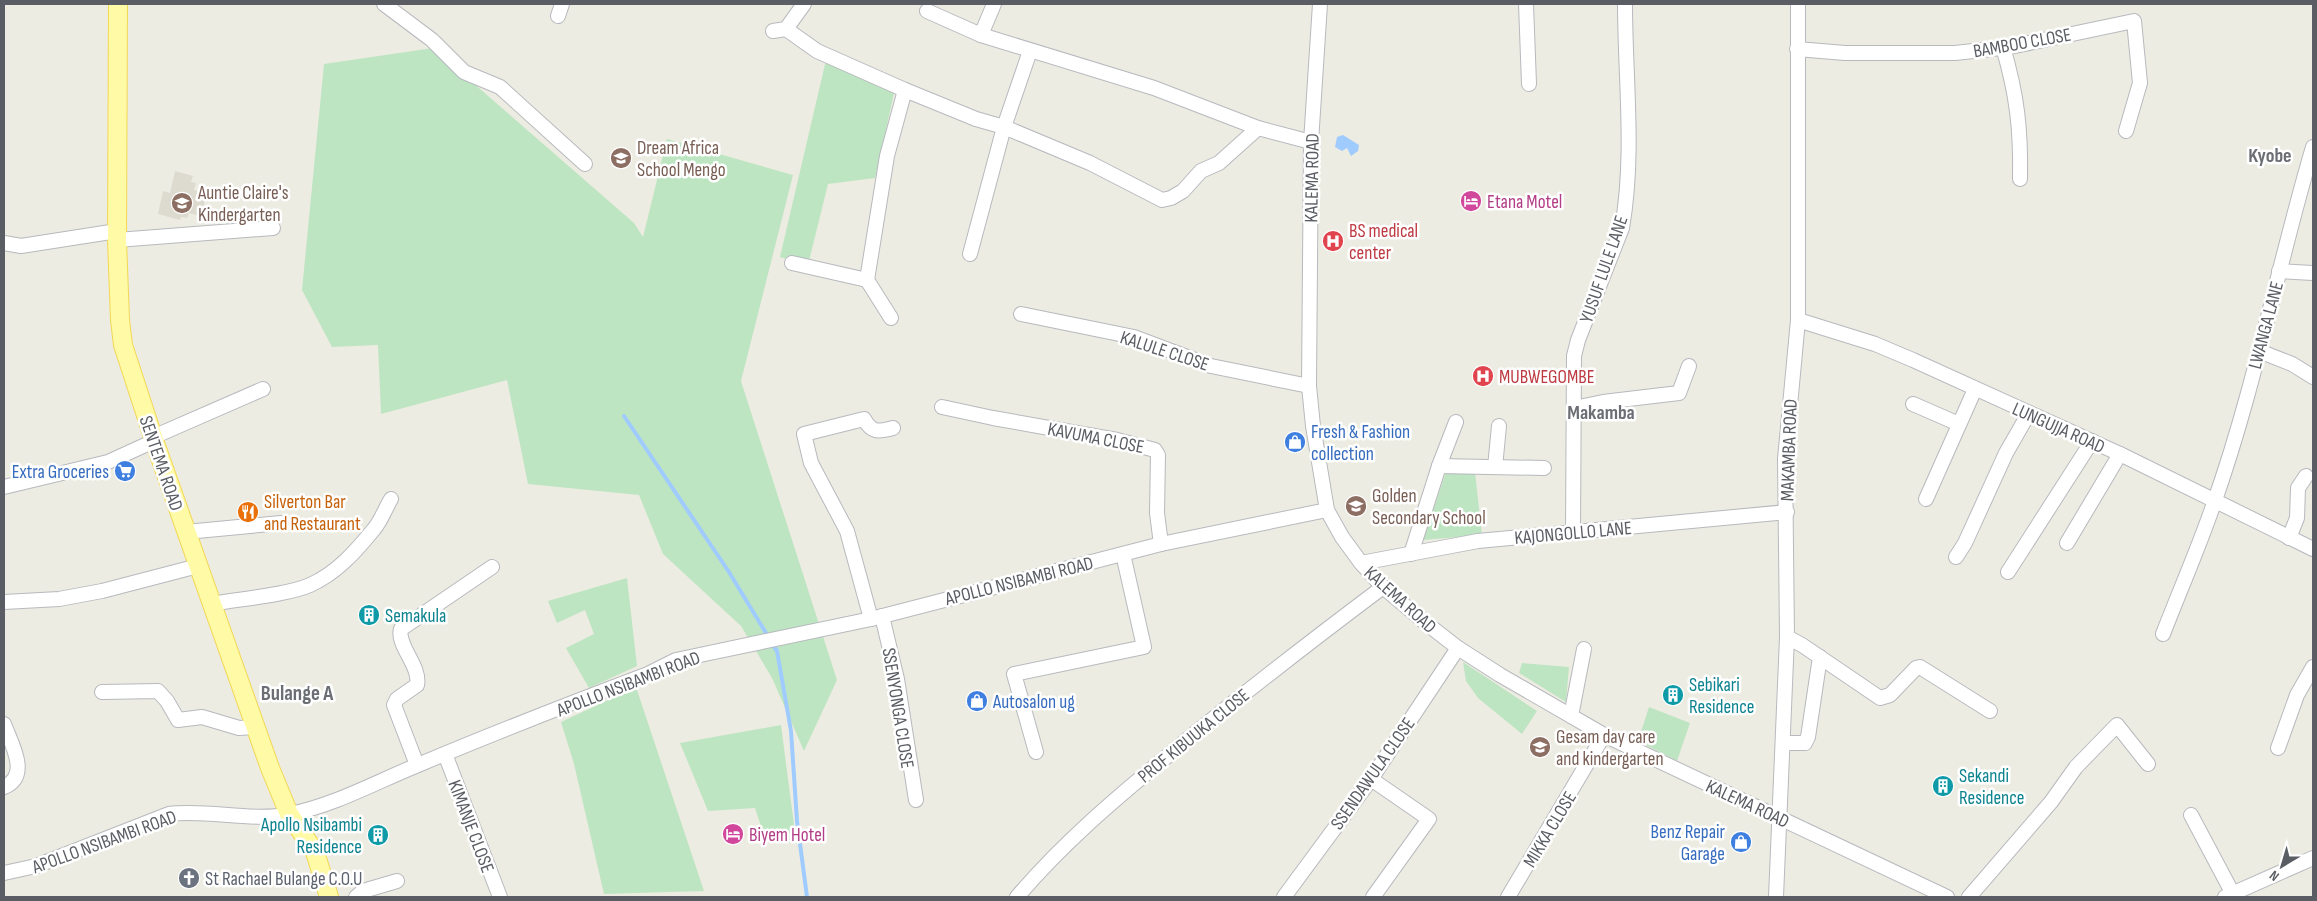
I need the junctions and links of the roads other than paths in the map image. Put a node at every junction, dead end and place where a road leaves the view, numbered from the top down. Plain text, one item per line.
1 (118, 4) edge
2 (384, 4) edge
3 (804, 4) edge
4 (994, 4) edge
5 (1320, 4) edge
6 (1526, 4) edge
7 (1625, 4) edge
8 (1798, 4) edge
9 (927, 11) dead end
10 (981, 35) junction
11 (2003, 47) junction
12 (1797, 50) junction
13 (1030, 51) junction
14 (1529, 84) dead end
15 (905, 90) junction
16 (1004, 127) junction
17 (1258, 128) junction
18 (2126, 131) dead end
19 (1311, 142) junction
20 (2313, 148) edge
21 (586, 164) dead end
22 (2020, 179) dead end
23 (273, 228) dead end
24 (117, 236) junction
25 (4, 243) edge
26 (970, 254) dead end
27 (792, 263) dead end
28 (2279, 272) junction
29 (2313, 273) edge
30 (867, 280) junction
31 (1021, 314) dead end
32 (891, 318) dead end
33 (1798, 320) junction
34 (2260, 351) junction
35 (1689, 366) dead end
36 (2313, 377) edge
37 (1309, 386) junction
38 (262, 389) dead end
39 (1975, 390) junction
40 (1913, 404) dead end
41 (942, 406) dead end
42 (1574, 408) junction
43 (2030, 413) junction
44 (1456, 422) dead end
45 (1959, 424) junction
46 (1498, 426) dead end
47 (893, 428) dead end
48 (153, 439) junction
49 (2092, 441) junction
50 (2120, 454) junction
51 (1439, 466) junction
52 (1496, 467) junction
53 (1544, 468) dead end
54 (2306, 476) dead end
55 (4, 487) edge
56 (391, 499) dead end
57 (1926, 499) dead end
58 (2214, 502) junction
59 (1327, 510) junction
60 (1787, 512) junction
61 (281, 523) dead end
62 (186, 532) junction
63 (1573, 532) junction
64 (2289, 538) junction
65 (2067, 543) dead end
66 (1161, 544) junction
67 (2313, 549) edge
68 (1123, 554) junction
69 (1411, 554) junction
70 (1956, 557) dead end
71 (1361, 563) junction
72 (198, 566) junction
73 (492, 567) dead end
74 (2008, 572) dead end
75 (1383, 588) junction
76 (4, 602) edge
77 (212, 604) junction
78 (877, 617) junction
79 (2163, 634) dead end
80 (1787, 637) junction
81 (1458, 648) junction
82 (1584, 649) dead end
83 (1820, 657) junction
84 (2313, 667) edge
85 (102, 692) dead end
86 (1990, 711) dead end
87 (1571, 716) junction
88 (4, 724) edge
89 (255, 727) junction
90 (1604, 735) junction
91 (1783, 743) junction
92 (2278, 748) dead end
93 (1036, 752) dead end
94 (445, 754) junction
95 (2148, 764) dead end
96 (417, 765) junction
97 (1371, 779) junction
98 (4, 787) edge
99 (916, 800) dead end
100 (289, 814) junction
101 (2191, 815) dead end
102 (1780, 818) junction
103 (2313, 858) edge
104 (4, 873) edge
105 (397, 881) dead end
106 (2237, 895) edge
107 (329, 897) edge
108 (356, 897) edge
109 (500, 897) edge
110 (1017, 897) edge
111 (1284, 897) edge
112 (1373, 897) edge
113 (1508, 897) edge
114 (1776, 897) edge
115 (1945, 897) edge
116 (1969, 897) edge

1 - 24 main road, SENTEMA ROAD
2 - 21 street
3 - 15 street
4 - 10 street
5 - 19 street, KALEMA ROAD
6 - 14 street
7 - 42 street, YUSUF LULE LANE
8 - 12 street, MAKAMBA ROAD
9 - 10 street
10 - 13 street
11 - 12 street, BAMBOO CLOSE
11 - 18 street, BAMBOO CLOSE
11 - 22 street
12 - 33 street, MAKAMBA ROAD
13 - 16 street
13 - 17 street
15 - 16 street
15 - 30 street
16 - 17 street
16 - 26 street
17 - 19 street
19 - 37 street, KALEMA ROAD
20 - 28 street, LWANGA LANE
23 - 24 street
24 - 25 street
24 - 48 main road, SENTEMA ROAD
27 - 30 street
28 - 29 street
28 - 34 street, LWANGA LANE
30 - 32 street
31 - 37 street, KALULE CLOSE
33 - 39 street, LUNGUJJA ROAD
33 - 60 street, MAKAMBA ROAD
34 - 36 street
34 - 58 street, LWANGA LANE
35 - 42 street
37 - 59 street, KALEMA ROAD
38 - 48 street
39 - 43 street, LUNGUJJA ROAD
39 - 45 street
40 - 45 street
41 - 66 street, KAVUMA CLOSE
42 - 63 street, YUSUF LULE LANE
43 - 49 street, LUNGUJJA ROAD
43 - 70 street
44 - 51 street
45 - 57 street
46 - 52 street
47 - 78 street, SSENYONGA CLOSE
48 - 55 street
48 - 62 main road, SENTEMA ROAD
49 - 50 street, LUNGUJJA ROAD
49 - 74 street
50 - 58 street, LUNGUJJA ROAD
50 - 65 street
51 - 52 street
51 - 69 street
52 - 53 street
54 - 64 street
56 - 77 street
58 - 64 street, LUNGUJJA ROAD
58 - 79 street, LWANGA LANE
59 - 66 street, APOLLO NSIBAMBI ROAD
59 - 71 street, KALEMA ROAD
60 - 63 street, KAJONGOLLO LANE
60 - 80 street, MAKAMBA ROAD
61 - 62 street
62 - 72 main road, SENTEMA ROAD
63 - 69 street, KAJONGOLLO LANE
64 - 67 street, LUNGUJJA ROAD
66 - 68 street, APOLLO NSIBAMBI ROAD
68 - 78 street, APOLLO NSIBAMBI ROAD
68 - 93 street
69 - 71 street, KAJONGOLLO LANE
71 - 75 street, KALEMA ROAD
72 - 76 street
72 - 77 main road, SENTEMA ROAD
73 - 96 street
75 - 81 street, KALEMA ROAD
75 - 110 street, PROF KIBUUKA CLOSE
77 - 89 main road, SENTEMA ROAD
78 - 94 street, APOLLO NSIBAMBI ROAD
78 - 99 street, SSENYONGA CLOSE
80 - 83 street
80 - 91 street, MAKAMBA ROAD
81 - 87 street, KALEMA ROAD
81 - 97 street, SSENDAWULA CLOSE
82 - 87 street
83 - 86 street
83 - 91 street
84 - 92 street
85 - 89 street
87 - 90 street, KALEMA ROAD
88 - 98 street
89 - 100 main road, SENTEMA ROAD
90 - 102 street, KALEMA ROAD
90 - 113 street, MIKKA CLOSE
91 - 102 street, MAKAMBA ROAD
94 - 96 street, APOLLO NSIBAMBI ROAD
94 - 109 street, KIMANJE CLOSE
95 - 116 street
96 - 100 street, APOLLO NSIBAMBI ROAD
97 - 111 street, SSENDAWULA CLOSE
97 - 112 street
100 - 104 street, APOLLO NSIBAMBI ROAD
100 - 107 main road, SENTEMA ROAD
101 - 106 street
102 - 114 street, MAKAMBA ROAD
102 - 115 street, KALEMA ROAD
103 - 106 street
105 - 108 street

